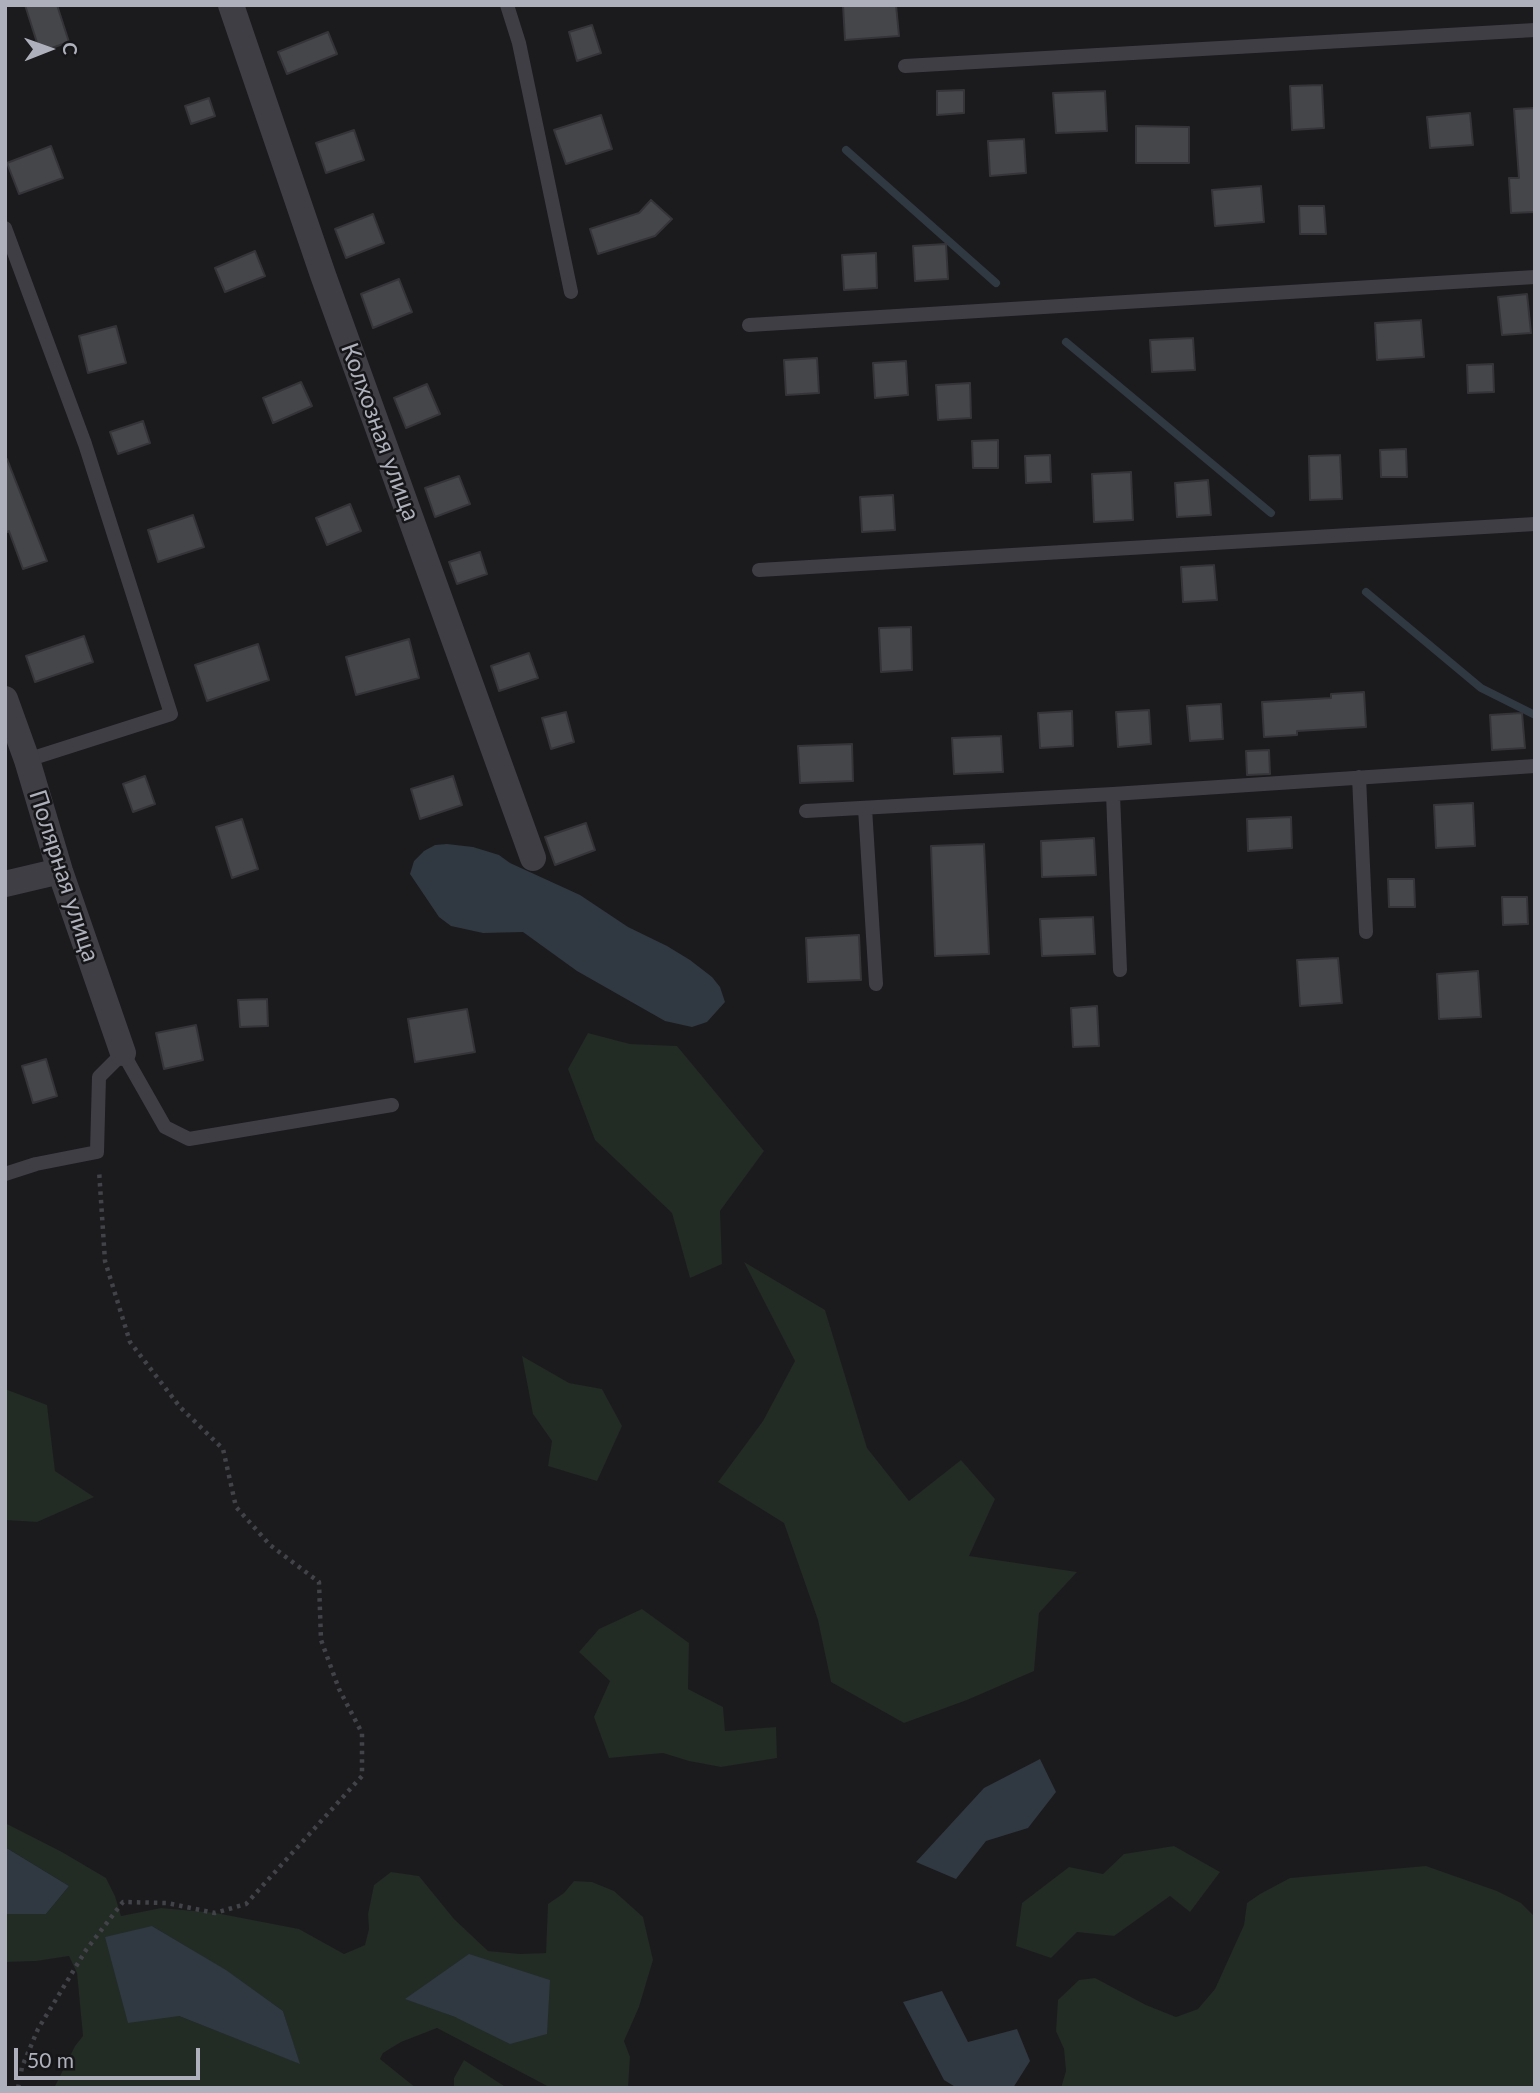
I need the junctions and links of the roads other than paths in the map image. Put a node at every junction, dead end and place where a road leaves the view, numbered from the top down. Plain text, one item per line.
1 (231, 5) edge
2 (507, 5) edge
3 (1535, 30) edge
4 (905, 66) dead end
5 (5, 228) edge
6 (1535, 277) edge
7 (571, 292) dead end
8 (748, 325) dead end
9 (1535, 524) edge
10 (759, 570) dead end
11 (5, 699) edge
12 (27, 760) junction
13 (1535, 766) edge
14 (1359, 777) junction
15 (1113, 794) junction
16 (865, 808) junction
17 (806, 811) dead end
18 (533, 858) dead end
19 (60, 871) junction
20 (5, 884) edge
21 (1366, 932) dead end
22 (1120, 970) dead end
23 (876, 984) dead end
24 (123, 1053) junction
25 (392, 1105) dead end
26 (5, 1174) edge

1 - 18 street, Колхозная улица
2 - 7 lane
3 - 4 lane
5 - 12 lane
6 - 8 lane
9 - 10 lane
11 - 12 street, Полярная улица
12 - 19 street, Полярная улица
13 - 14 lane
14 - 15 lane
14 - 21 lane
15 - 16 lane
15 - 22 lane
16 - 17 lane
16 - 23 lane
19 - 20 street
19 - 24 street, Полярная улица
24 - 25 lane
24 - 26 lane

